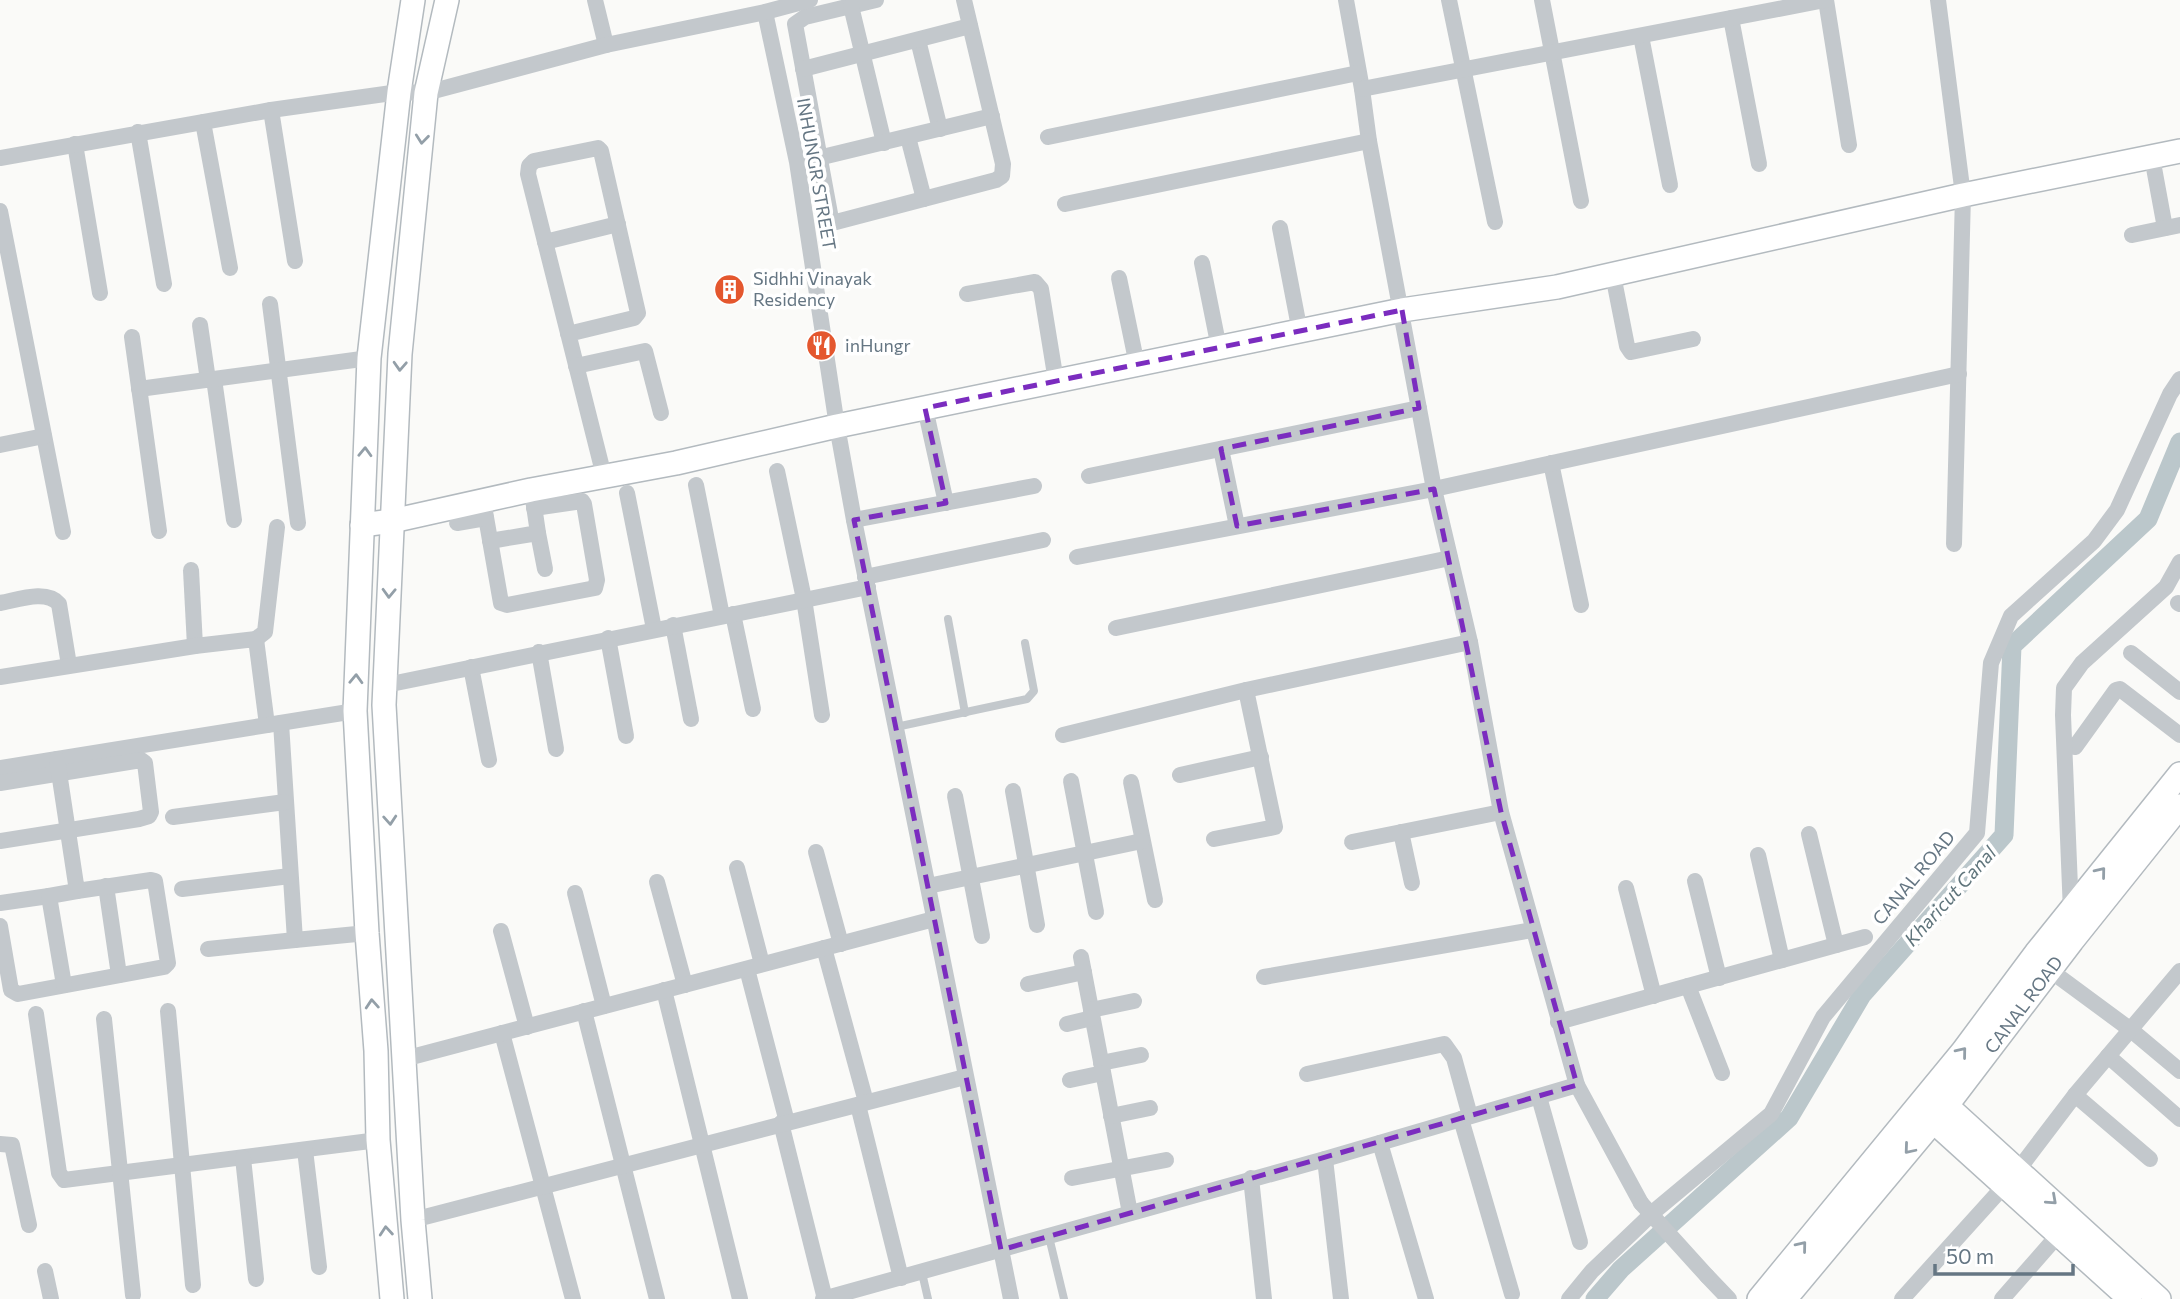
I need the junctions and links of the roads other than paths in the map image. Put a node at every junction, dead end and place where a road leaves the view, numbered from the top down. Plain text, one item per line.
1 (413, 0) edge
2 (446, 0) edge
3 (595, 0) edge
4 (810, 0) edge
5 (876, 0) edge
6 (964, 0) edge
7 (1346, 0) edge
8 (1449, 0) edge
9 (1542, 0) edge
10 (1825, 0) edge
11 (1938, 0) edge
12 (851, 6) junction
13 (765, 12) junction
14 (1731, 18) junction
15 (970, 26) junction
16 (1642, 36) junction
17 (918, 40) junction
18 (606, 45) junction
19 (863, 54) junction
20 (1551, 54) junction
21 (803, 69) junction
22 (1462, 70) junction
23 (1358, 73) junction
24 (1362, 89) junction
25 (399, 92) junction
26 (426, 93) junction
27 (271, 110) junction
28 (992, 116) junction
29 (203, 122) junction
30 (940, 129) junction
31 (138, 132) junction
32 (908, 137) junction
33 (1048, 138) dead end
34 (1369, 141) junction
35 (884, 143) junction
36 (75, 144) junction
37 (1849, 145) dead end
38 (2180, 151) edge
39 (820, 157) junction
40 (2152, 157) junction
41 (0, 159) edge
42 (797, 162) junction
43 (1759, 164) dead end
44 (1670, 185) dead end
45 (1963, 195) junction
46 (924, 200) junction
47 (1581, 201) dead end
48 (1065, 204) dead end
49 (0, 211) edge
50 (1495, 222) dead end
51 (618, 224) junction
52 (2172, 227) edge
53 (1280, 228) dead end
54 (2132, 234) dead end
55 (545, 242) junction
56 (295, 261) dead end
57 (1202, 263) dead end
58 (230, 268) dead end
59 (1613, 275) junction
60 (1119, 278) dead end
61 (164, 284) dead end
62 (100, 293) dead end
63 (967, 294) dead end
64 (270, 304) dead end
65 (1402, 310) junction
66 (200, 325) dead end
67 (1300, 332) junction
68 (568, 334) junction
69 (132, 337) dead end
70 (1693, 339) dead end
71 (1219, 348) junction
72 (369, 358) junction
73 (1137, 365) junction
74 (576, 366) junction
75 (278, 370) junction
76 (1959, 374) junction
77 (211, 379) junction
78 (2180, 379) edge
79 (1056, 382) junction
80 (139, 389) junction
81 (925, 408) junction
82 (1419, 408) junction
83 (661, 413) dead end
84 (837, 426) junction
85 (44, 436) junction
86 (0, 445) edge
87 (1221, 449) junction
88 (1551, 463) junction
89 (777, 471) dead end
90 (604, 476) junction
91 (1089, 476) dead end
92 (695, 485) dead end
93 (1034, 486) dead end
94 (1434, 489) junction
95 (627, 493) dead end
96 (533, 499) junction
97 (946, 503) junction
98 (484, 509) junction
99 (234, 520) dead end
100 (854, 520) junction
101 (392, 521) junction
102 (298, 523) dead end
103 (457, 523) dead end
104 (362, 525) junction
105 (1237, 526) junction
106 (277, 527) dead end
107 (159, 531) dead end
108 (63, 532) dead end
109 (538, 533) junction
110 (1043, 540) dead end
111 (490, 541) junction
112 (1954, 544) dead end
113 (1077, 557) dead end
114 (1450, 558) junction
115 (2180, 562) edge
116 (545, 569) dead end
117 (191, 570) dead end
118 (867, 582) junction
119 (804, 599) junction
120 (0, 603) edge
121 (1581, 605) dead end
122 (727, 615) junction
123 (948, 619) dead end
124 (673, 625) junction
125 (1116, 628) dead end
126 (654, 629) junction
127 (608, 638) junction
128 (256, 639) junction
129 (1470, 642) junction
130 (1025, 643) dead end
131 (195, 646) junction
132 (539, 652) junction
133 (2131, 653) dead end
134 (69, 665) junction
135 (471, 667) junction
136 (0, 677) edge
137 (386, 685) junction
138 (1246, 690) junction
139 (2180, 692) edge
140 (753, 709) dead end
141 (355, 712) junction
142 (965, 713) junction
143 (822, 715) dead end
144 (691, 719) dead end
145 (274, 724) junction
146 (896, 727) junction
147 (1063, 735) dead end
148 (2180, 735) edge
149 (626, 736) dead end
150 (2075, 747) dead end
151 (556, 749) dead end
152 (1261, 757) junction
153 (489, 760) dead end
154 (58, 766) junction
155 (0, 768) edge
156 (2180, 774) edge
157 (1180, 775) dead end
158 (1071, 781) dead end
159 (1131, 782) dead end
160 (0, 783) edge
161 (1013, 790) dead end
162 (955, 796) dead end
163 (285, 802) junction
164 (1501, 812) junction
165 (173, 817) dead end
166 (2176, 818) edge
167 (67, 830) junction
168 (1401, 832) junction
169 (1810, 834) dead end
170 (1214, 839) dead end
171 (0, 841) edge
172 (1142, 841) junction
173 (1352, 842) dead end
174 (816, 852) dead end
175 (1085, 853) junction
176 (1758, 855) dead end
177 (1027, 865) junction
178 (737, 868) dead end
179 (290, 876) junction
180 (971, 877) junction
181 (1695, 881) dead end
182 (657, 882) dead end
183 (1412, 883) dead end
184 (106, 886) junction
185 (928, 886) junction
186 (1626, 888) dead end
187 (182, 889) dead end
188 (77, 891) junction
189 (575, 893) dead end
190 (49, 896) junction
191 (1155, 900) dead end
192 (0, 904) edge
193 (2071, 910) junction
194 (1096, 912) dead end
195 (934, 919) junction
196 (1037, 925) dead end
197 (0, 926) edge
198 (1532, 930) junction
199 (501, 931) dead end
200 (367, 933) junction
201 (982, 936) dead end
202 (1864, 937) dead end
203 (295, 940) junction
204 (2072, 941) junction
205 (841, 944) junction
206 (1836, 945) junction
207 (208, 948) dead end
208 (824, 948) junction
209 (1782, 960) junction
210 (754, 966) junction
211 (2051, 971) junction
212 (2180, 971) edge
213 (119, 975) junction
214 (1264, 977) dead end
215 (1719, 978) junction
216 (1028, 984) dead end
217 (64, 985) junction
218 (685, 985) junction
219 (1688, 986) junction
220 (664, 990) junction
221 (1654, 996) junction
222 (1134, 1001) dead end
223 (604, 1006) junction
224 (168, 1011) dead end
225 (584, 1011) junction
226 (36, 1014) dead end
227 (1092, 1014) junction
228 (104, 1019) dead end
229 (1558, 1022) junction
230 (1067, 1024) dead end
231 (527, 1027) junction
232 (2131, 1030) junction
233 (502, 1033) junction
234 (1140, 1055) dead end
235 (2108, 1056) junction
236 (404, 1059) junction
237 (1102, 1068) junction
238 (2180, 1070) edge
239 (1722, 1073) dead end
240 (1307, 1074) dead end
241 (965, 1077) junction
242 (1070, 1080) dead end
243 (1577, 1085) junction
244 (2075, 1095) junction
245 (1539, 1097) junction
246 (862, 1103) junction
247 (1932, 1106) junction
248 (1150, 1108) dead end
249 (1111, 1116) junction
250 (1465, 1118) junction
251 (2180, 1119) edge
252 (784, 1123) junction
253 (379, 1140) junction
254 (702, 1143) junction
255 (1380, 1143) junction
256 (0, 1144) edge
257 (304, 1150) junction
258 (243, 1158) junction
259 (1325, 1159) junction
260 (1166, 1160) dead end
261 (2150, 1160) dead end
262 (622, 1164) junction
263 (183, 1166) junction
264 (1121, 1169) junction
265 (120, 1174) junction
266 (2012, 1177) junction
267 (1072, 1178) dead end
268 (1251, 1178) junction
269 (543, 1186) junction
270 (1130, 1213) junction
271 (413, 1220) junction
272 (29, 1224) dead end
273 (2059, 1234) junction
274 (1049, 1237) junction
275 (1580, 1241) dead end
276 (1000, 1250) junction
277 (319, 1267) dead end
278 (45, 1271) dead end
279 (922, 1273) junction
280 (901, 1278) junction
281 (256, 1279) dead end
282 (193, 1285) dead end
283 (1512, 1294) dead end
284 (133, 1295) dead end
285 (844, 1296) edge
286 (2124, 1297) edge
287 (51, 1299) edge
288 (392, 1299) edge
289 (420, 1299) edge
290 (573, 1299) edge
291 (657, 1299) edge
292 (740, 1299) edge
293 (824, 1299) edge
294 (928, 1299) edge
295 (1011, 1299) edge
296 (1064, 1299) edge
297 (1264, 1299) edge
298 (1341, 1299) edge
299 (1426, 1299) edge
300 (1569, 1299) edge
301 (1729, 1299) edge
302 (1759, 1299) edge
303 (1785, 1299) edge
304 (1902, 1299) edge
305 (2002, 1299) edge
306 (2159, 1299) edge

1 - 25 street
2 - 26 street
3 - 18 street
4 - 13 street
5 - 12 street
6 - 15 street
7 - 23 street
8 - 22 street
9 - 20 street
10 - 14 street
10 - 37 street
11 - 45 street
12 - 19 street
12 - 21 street
13 - 18 street
13 - 42 street, INHUNGR STREET
14 - 16 street
14 - 43 street
15 - 17 street
15 - 28 street
16 - 20 street
16 - 44 street
17 - 19 street
17 - 30 street
18 - 26 street
19 - 21 street
19 - 35 street
20 - 22 street
20 - 47 street
21 - 39 street
22 - 24 street
22 - 50 street
23 - 24 street
23 - 33 street
24 - 34 street
25 - 26 street
25 - 27 street
25 - 72 street
26 -> 101 street
27 - 29 street
27 - 56 street
28 - 30 street
28 - 46 street
29 - 31 street
29 - 58 street
30 - 32 street
31 - 36 street
31 - 61 street
32 - 35 street
32 - 46 street
34 - 48 street
34 - 65 street
35 - 39 street
36 - 41 street
36 - 62 street
38 - 40 street
39 - 42 street
39 - 46 street
40 - 45 street
40 - 52 street
42 - 84 street, INHUNGR STREET
45 - 59 street
45 - 76 street
49 - 85 street
51 - 55 street
51 - 55 street
51 - 68 street
52 - 54 street
53 - 67 street
55 - 68 street
57 - 71 street
59 - 65 street
59 - 70 street
60 - 73 street
63 - 79 street
64 - 75 street
65 - 67 street
65 - 82 street
66 - 77 street
67 - 71 street
68 - 74 street
69 - 80 street
71 - 73 street
72 - 75 street
104 -> 72 street
73 - 79 street
74 - 83 street
74 - 90 street
75 - 77 street
75 - 102 street
76 - 88 street
76 - 112 street
77 - 80 street
77 - 99 street
78 - 300 street, CANAL ROAD
79 - 81 street
80 - 107 street
81 - 84 street
81 - 97 street
82 - 87 street
82 - 94 street
84 - 90 street
84 - 100 street, INHUNGR STREET
85 - 86 street
85 - 108 street
87 - 91 street
87 - 105 street
88 - 94 street
88 - 121 street
89 - 119 street
90 - 96 street
92 - 122 street
93 - 97 street
94 - 105 street
94 - 114 street
95 - 126 street
96 - 98 street
96 - 109 street
96 - 111 street
97 - 100 street
98 - 101 street
98 - 103 street
98 - 111 street
100 - 118 street, INHUNGR STREET
101 - 104 street
101 -> 137 street
141 -> 104 street
105 - 113 street
106 - 128 street
109 - 111 street
109 - 116 street
110 - 118 street
114 - 125 street
114 - 129 street
115 - 193 street, CANAL ROAD
117 - 131 street
118 - 119 street
118 - 146 street, INHUNGR STREET
119 - 122 street
119 - 143 street
120 - 134 street
122 - 124 street
122 - 140 street
123 - 142 lane
124 - 126 street
124 - 144 street
126 - 127 street
127 - 132 street
127 - 149 street
128 - 131 street
128 - 145 street
129 - 138 street
129 - 164 street
130 - 142 lane
131 - 134 street
132 - 135 street
132 - 151 street
133 - 139 street
134 - 136 street
135 - 137 street
135 - 153 street
137 -> 236 street
138 - 147 street
138 - 152 street
141 - 145 street
141 - 200 street
142 - 146 lane
145 - 154 street
145 - 163 street
146 - 185 street, INHUNGR STREET
148 - 150 street
152 - 157 street
152 - 170 street
154 - 155 street
154 - 160 street
154 - 167 street
154 - 167 street
193 -> 156 street
158 - 175 street
159 - 172 street
161 - 177 street
162 - 180 street
163 - 165 street
163 - 179 street
164 - 168 street
164 - 198 street
166 - 204 street
167 - 171 street
167 - 188 street
168 - 173 street
168 - 183 street
169 - 206 street
172 - 175 street
172 - 191 street
174 - 205 street
175 - 177 street
175 - 194 street
176 - 209 street
177 - 180 street
177 - 196 street
178 - 210 street
179 - 187 street
179 - 203 street
180 - 185 street
180 - 201 street
181 - 215 street
182 - 218 street
184 - 188 street
184 - 213 street
184 - 213 street
185 - 195 street, INHUNGR STREET
186 - 221 street
188 - 190 street
189 - 223 street
190 - 192 street
190 - 217 street
193 - 204 street, CANAL ROAD
247 -> 193 street
195 - 205 street
195 - 241 street, INHUNGR STREET
197 - 217 street
198 - 214 street
198 - 229 street
199 - 231 street
200 - 203 street
253 -> 200 street
202 - 206 street
203 - 207 street
204 - 211 street, CANAL ROAD
205 - 208 street
206 - 209 street
208 - 210 street
208 - 246 street
209 - 215 street
210 - 218 street
210 - 252 street
211 - 232 street
211 - 247 street, CANAL ROAD
212 - 232 street
213 - 217 street
215 - 219 street
216 - 227 street
218 - 220 street
219 - 221 street
219 - 239 street
220 - 223 street
220 - 254 street
221 - 229 street
222 - 227 street
223 - 225 street
224 - 263 street
225 - 231 street
225 - 262 street
226 - 265 street
227 - 230 street
227 - 237 street
228 - 265 street
229 - 243 street
231 - 233 street
232 - 235 street
232 - 238 street
233 - 236 street
233 - 269 street
234 - 237 street
235 - 244 street
235 - 251 street
236 - 271 street
237 - 242 street
237 - 249 street
240 - 250 street
241 - 246 street
241 - 276 street, INHUNGR STREET
243 - 245 street
243 - 301 street, bridge
244 - 261 street
244 - 266 street
245 - 250 street
245 - 275 street
246 - 252 street
246 - 280 street
247 - 266 street
302 -> 247 street
247 -> 303 street, CANAL ROAD
248 - 249 street
249 - 264 street
250 - 255 street
250 - 283 street
252 - 254 street
252 - 293 street
253 - 257 street
288 -> 253 street
254 - 262 street
254 - 292 street
255 - 259 street
255 - 299 street
256 - 272 street
257 - 258 street
257 - 277 street
258 - 263 street
258 - 281 street
259 - 268 street
259 - 298 street
260 - 264 street
262 - 269 street
262 - 291 street
263 - 265 street
263 - 282 street
264 - 267 street
264 - 270 street
265 - 284 street
266 - 273 street
266 - 304 street
266 -> 306 street
268 - 270 street
268 - 297 street
269 - 271 street
269 - 290 street
270 - 274 street
271 - 289 street
273 - 286 street
273 - 305 street
274 - 276 street
274 - 296 lane
276 - 279 street
276 - 295 street, INHUNGR STREET
278 - 287 street
279 - 280 street
279 - 294 lane
280 - 285 street
285 - 293 street

